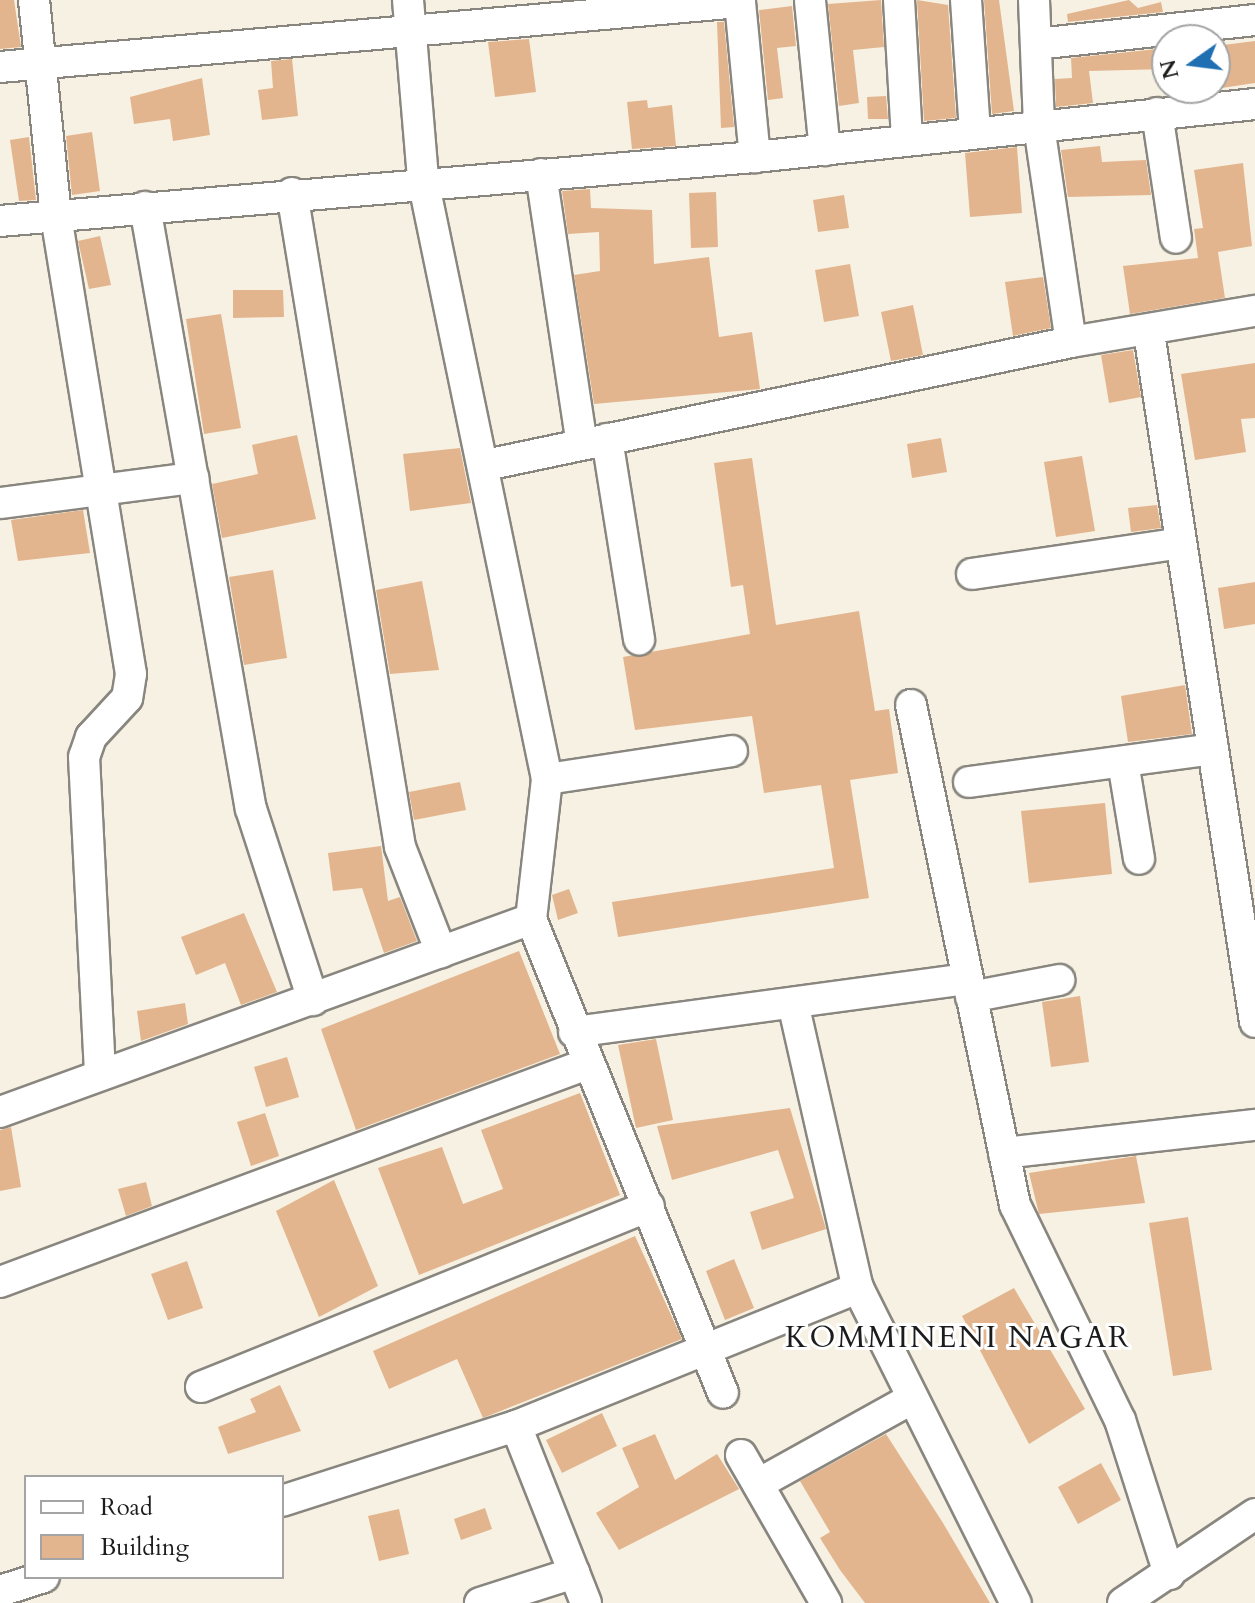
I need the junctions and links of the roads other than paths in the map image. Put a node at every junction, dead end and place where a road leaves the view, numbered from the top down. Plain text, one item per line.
1 (34, 0) edge
2 (408, 0) edge
3 (899, 0) edge
4 (966, 0) edge
5 (1034, 0) edge
6 (810, 1) edge
7 (1255, 20) edge
8 (411, 31) junction
9 (1037, 44) junction
10 (41, 63) junction
11 (0, 67) edge
12 (1255, 104) edge
13 (1157, 113) junction
14 (1039, 126) junction
15 (975, 133) junction
16 (907, 140) junction
17 (825, 150) junction
18 (755, 157) junction
19 (541, 174) junction
20 (423, 180) junction
21 (292, 193) junction
22 (145, 207) junction
23 (56, 216) junction
24 (0, 221) edge
25 (1176, 238) dead end
26 (1255, 311) edge
27 (1149, 333) junction
28 (1071, 342) junction
29 (595, 442) junction
30 (486, 465) junction
31 (193, 478) junction
32 (96, 486) junction
33 (0, 503) edge
34 (1181, 543) junction
35 (972, 574) dead end
36 (639, 639) dead end
37 (911, 705) dead end
38 (1213, 749) junction
39 (732, 751) dead end
40 (1123, 762) junction
41 (547, 779) junction
42 (969, 782) dead end
43 (1139, 859) dead end
44 (531, 919) junction
45 (441, 952) junction
46 (1059, 980) dead end
47 (969, 988) junction
48 (313, 1000) junction
49 (793, 1003) junction
50 (1255, 1022) edge
51 (574, 1032) junction
52 (587, 1064) junction
53 (100, 1075) junction
54 (0, 1112) edge
55 (1255, 1125) edge
56 (1004, 1153) junction
57 (649, 1206) junction
58 (0, 1282) edge
59 (858, 1288) junction
60 (701, 1347) junction
61 (201, 1387) dead end
62 (723, 1393) dead end
63 (913, 1398) junction
64 (516, 1426) junction
65 (741, 1455) dead end
66 (758, 1484) junction
67 (284, 1500) edge
68 (1255, 1514) edge
69 (574, 1573) junction
70 (1169, 1574) junction
71 (38, 1579) edge
72 (0, 1591) edge
73 (1127, 1602) edge
74 (480, 1603) edge
75 (586, 1603) edge
76 (826, 1603) edge
77 (1016, 1603) edge

1 - 10 street
2 - 8 street
3 - 16 street
4 - 15 street
5 - 9 street
6 - 17 street
7 - 9 street
8 - 10 street
8 - 18 street
8 - 20 street
9 - 14 street
10 - 11 street
10 - 23 street
12 - 13 street
13 - 14 street
13 - 25 street
14 - 15 street
14 - 28 street
15 - 16 street
16 - 17 street
17 - 18 street
18 - 19 street
19 - 20 street
19 - 29 street
20 - 21 street
20 - 30 street
21 - 22 street
21 - 45 street
22 - 23 street
22 - 31 street
23 - 24 street
23 - 32 street
26 - 27 street
27 - 28 street
27 - 34 street
28 - 29 street
29 - 30 street
29 - 36 street
30 - 41 street
31 - 32 street
31 - 48 street
32 - 33 street
32 - 53 street
34 - 35 street
34 - 38 street
37 - 47 street
38 - 40 street
38 - 50 street
39 - 41 street
40 - 42 street
40 - 43 street
41 - 44 street
44 - 45 street
44 - 51 street
45 - 48 street
46 - 47 street
47 - 49 street
47 - 56 street
48 - 53 street
49 - 51 street
49 - 59 street
51 - 52 street
52 - 57 street
52 - 58 street
53 - 54 street
55 - 56 street
56 - 70 street
57 - 60 street
57 - 61 street
59 - 60 street
59 - 63 street
60 - 62 street
60 - 64 street
63 - 66 street
63 - 77 street
64 - 67 street
64 - 69 street
65 - 66 street
66 - 76 street
68 - 70 street
69 - 74 street
69 - 75 street
70 - 73 street
71 - 72 street

